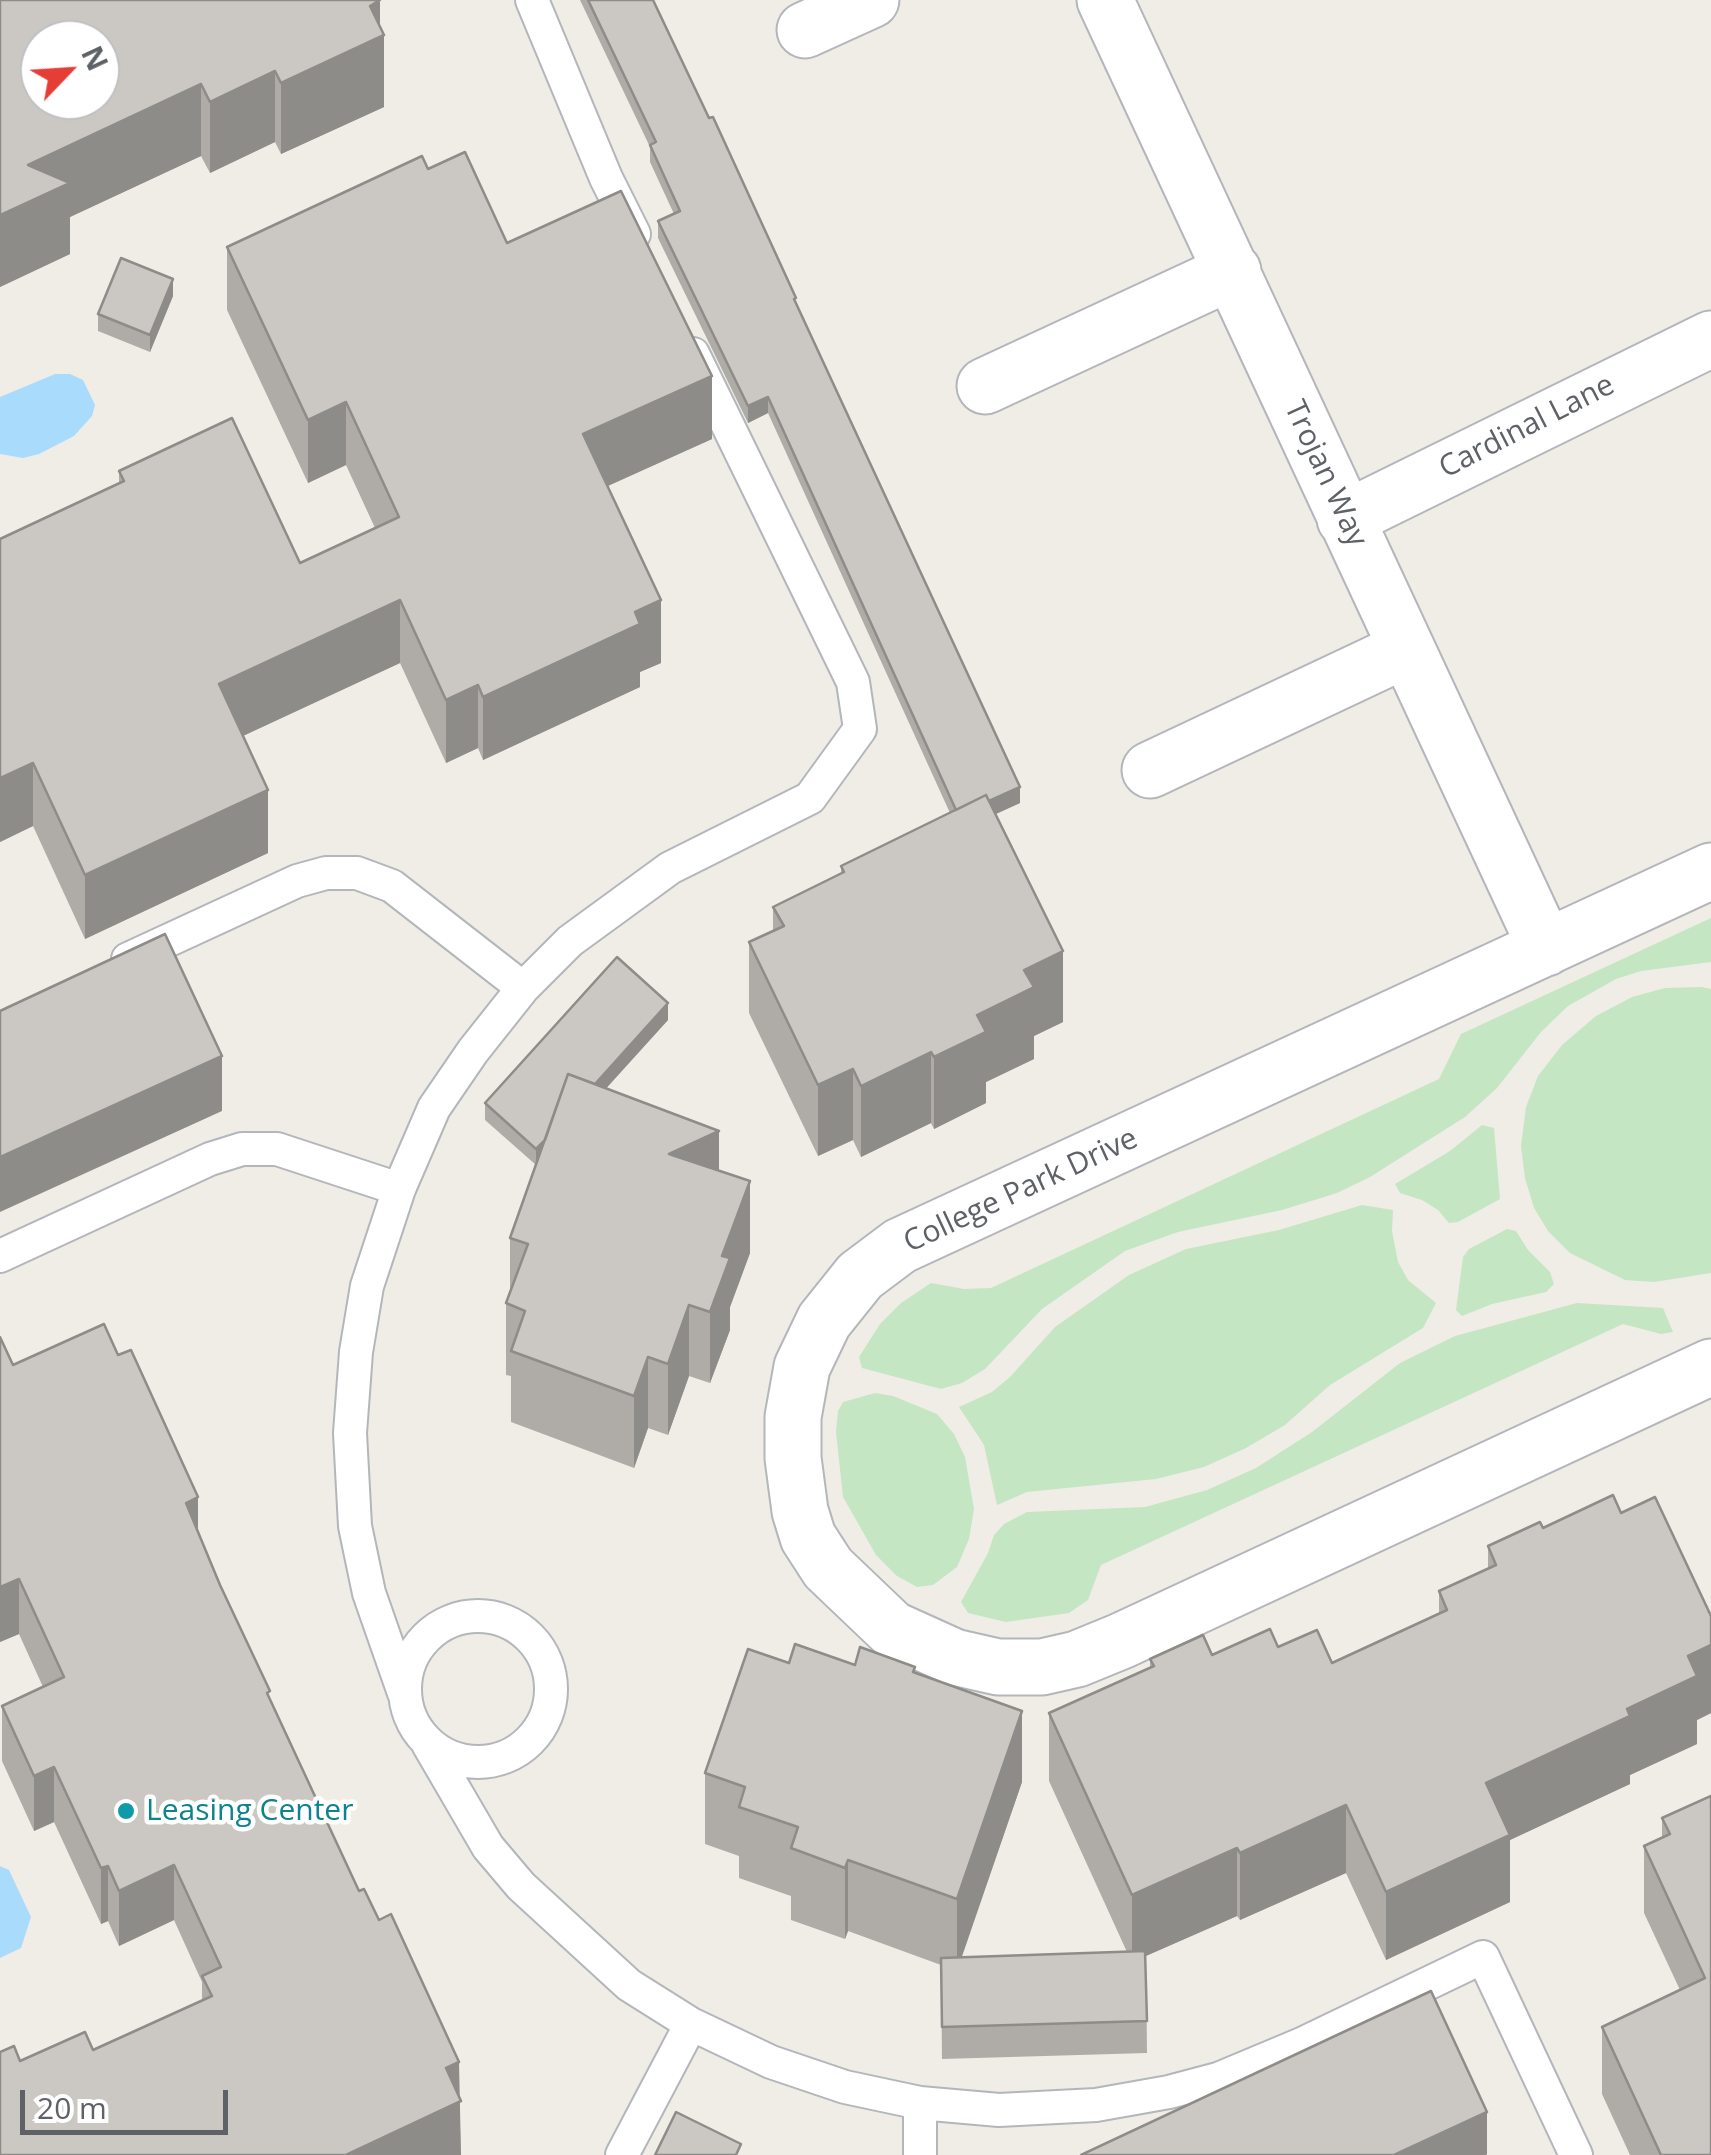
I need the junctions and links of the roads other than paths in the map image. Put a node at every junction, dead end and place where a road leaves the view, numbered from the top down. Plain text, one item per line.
1 (532, 0) edge
2 (871, 0) edge
3 (1105, 0) edge
4 (805, 30) dead end
5 (649, 264) edge
6 (1233, 271) junction
7 (683, 334) edge
8 (1711, 339) edge
9 (985, 386) dead end
10 (1345, 518) junction
11 (1406, 648) junction
12 (1150, 770) dead end
13 (1711, 870) edge
14 (1546, 948) junction
15 (105, 970) edge
16 (523, 988) junction
17 (400, 1189) junction
18 (0, 1256) edge
19 (1711, 1367) edge
20 (404, 1692) junction
21 (428, 1744) junction
22 (690, 2024) junction
23 (920, 2103) junction
24 (622, 2155) edge
25 (920, 2155) edge
26 (1576, 2155) edge

1 - 5 lane
2 - 4 street
3 - 6 street, Trojan Way
6 - 9 street
6 - 10 street, Trojan Way
7 - 16 lane
8 - 10 street, Cardinal Lane
10 - 11 street, Trojan Way
11 - 12 street
11 - 14 street, Trojan Way
13 - 14 street, College Park Drive
14 - 19 street, College Park Drive
15 - 16 lane
16 - 17 lane
17 - 18 lane
17 - 20 lane
20 - 21 lane
20 - 21 lane
21 - 22 lane
22 - 23 lane
22 - 24 lane
23 - 25 lane
23 - 26 lane

